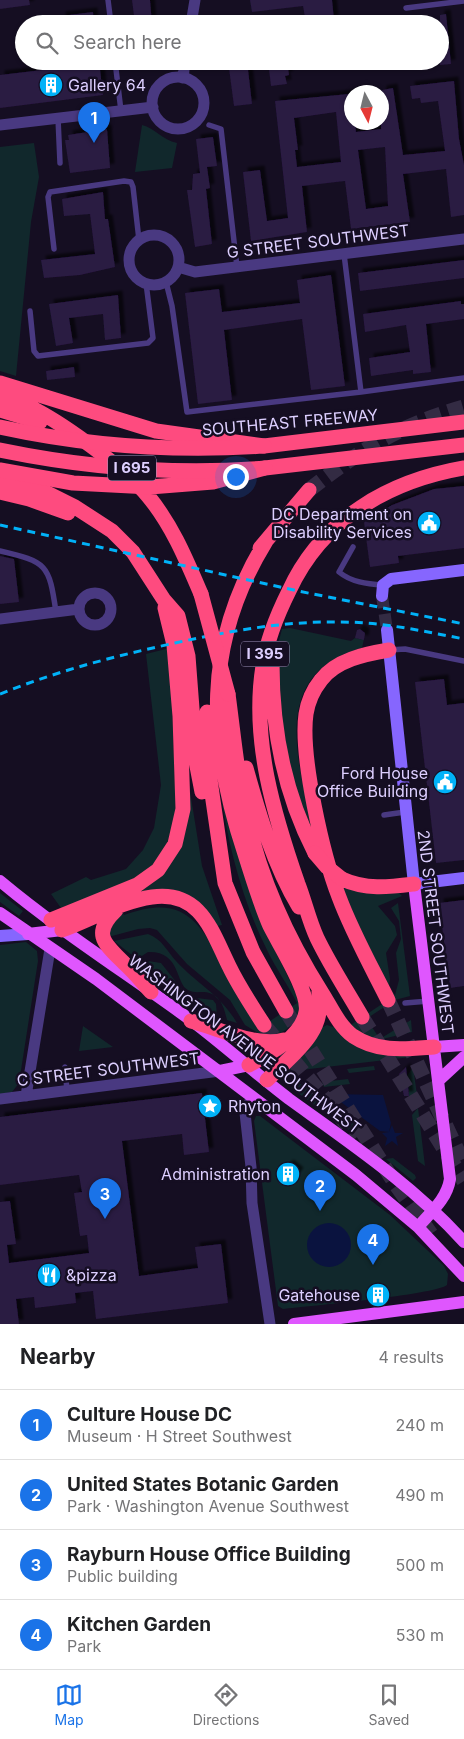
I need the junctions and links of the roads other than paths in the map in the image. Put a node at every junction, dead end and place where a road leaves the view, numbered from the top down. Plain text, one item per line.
1 (108, 0) edge
2 (195, 0) edge
3 (464, 1) edge
4 (406, 8) dead end
5 (110, 15) edge
6 (192, 15) edge
7 (116, 70) edge
8 (184, 70) edge
9 (183, 78) junction
10 (153, 107) junction
11 (120, 111) junction
12 (58, 118) junction
13 (0, 125) edge
14 (209, 125) dead end
15 (60, 163) dead end
16 (464, 239) edge
17 (139, 240) junction
18 (54, 249) dead end
19 (344, 254) junction
20 (178, 267) junction
21 (237, 267) junction
22 (166, 282) junction
23 (146, 283) junction
24 (30, 311) dead end
25 (464, 378) edge
26 (0, 383) edge
27 (361, 392) junction
28 (0, 396) edge
29 (35, 415) junction
30 (1, 420) edge
31 (464, 422) edge
32 (464, 445) edge
33 (264, 446) junction
34 (0, 450) edge
35 (266, 468) junction
36 (464, 468) edge
37 (0, 470) edge
38 (0, 480) edge
39 (309, 490) tunnel mouth
40 (0, 492) edge
41 (266, 541) junction
42 (353, 547) dead end
43 (0, 551) edge
44 (133, 552) junction
45 (464, 570) edge
46 (382, 590) joint
47 (164, 600) junction
48 (79, 609) dead end
49 (56, 612) junction
50 (0, 619) edge
51 (386, 630) tunnel mouth
52 (271, 632) junction
53 (389, 650) junction
54 (464, 661) edge
55 (228, 694) junction
56 (405, 812) junction
57 (384, 815) dead end
58 (464, 878) edge
59 (0, 881) edge
60 (225, 883) junction
61 (414, 884) junction
62 (117, 909) junction
63 (0, 913) edge
64 (56, 925) junction
65 (28, 934) junction
66 (0, 936) edge
67 (316, 936) junction
68 (50, 949) junction
69 (318, 988) junction
70 (151, 992) junction
71 (388, 1000) tunnel mouth
72 (429, 1001) junction
73 (404, 1003) dead end
74 (286, 1011) tunnel mouth
75 (362, 1017) tunnel mouth
76 (191, 1021) junction
77 (264, 1026) tunnel mouth
78 (290, 1038) junction
79 (464, 1045) edge
80 (434, 1047) junction
81 (464, 1057) edge
82 (249, 1065) junction
83 (65, 1067) dead end
84 (220, 1071) junction
85 (267, 1080) junction
86 (438, 1081) junction
87 (67, 1091) junction
88 (26, 1096) junction
89 (252, 1096) junction
90 (0, 1100) edge
91 (432, 1211) junction
92 (418, 1227) junction
93 (464, 1242) edge
94 (464, 1276) edge
95 (464, 1302) edge
96 (270, 1324) edge
97 (294, 1324) edge

1 - 5 lane
2 - 6 street
3 - 4 lane
7 - 11 lane
8 - 9 street
9 - 10 street
9 - 10 street
10 - 11 street
11 - 12 street
12 - 13 street
12 - 15 lane
14 - 21 lane
16 - 19 street, G STREET SOUTHWEST
17 - 18 lane
17 - 20 street
17 - 23 street
19 - 21 street, G STREET SOUTHWEST
19 - 27 lane
20 - 21 street, G STREET SOUTHWEST
20 - 22 street
22 - 23 street
22 - 27 lane
23 - 24 lane
25 - 27 lane
26 - 33 highway, bridge
28 - 29 highway
29 - 30 highway
29 - 55 highway, bridge
30 - 33 highway, SOUTHEAST FREEWAY / I 695, bridge
31 - 33 highway, SOUTHEAST FREEWAY / I 695
32 - 35 highway, I 695
34 - 35 highway, I 695, bridge
35 - 37 highway, bridge
36 - 52 highway, I 395
38 - 44 highway
39 - 41 highway
40 - 44 highway
41 - 60 highway
41 - 78 highway
42 - 46 lane
43 - 49 lane
44 - 47 highway
45 - 46 street
47 - 60 highway
47 - 64 highway
48 - 49 street
49 - 50 street
51 - 53 street, 2ND STREET SOUTHWEST
52 - 61 highway, bridge
52 - 67 highway, I 395
53 - 54 lane
53 - 56 street, 2ND STREET SOUTHWEST
53 - 71 highway
55 - 67 highway
55 - 69 highway
56 - 57 lane
56 - 61 street, 2ND STREET SOUTHWEST
58 - 61 street
59 - 64 main road, WASHINGTON AVENUE SOUTHWEST
60 - 74 highway
61 - 72 main road, 2ND STREET SOUTHWEST
62 - 64 highway
62 - 70 highway
62 - 77 highway
63 - 65 main road
64 - 65 main road
64 - 70 main road, WASHINGTON AVENUE SOUTHWEST
65 - 66 street
65 - 68 main road
67 - 75 highway, I 395
68 - 84 main road
68 - 88 street
69 - 80 highway
69 - 85 highway
70 - 76 main road, WASHINGTON AVENUE SOUTHWEST
72 - 73 lane
72 - 80 main road, 2ND STREET SOUTHWEST
76 - 78 highway
76 - 82 main road, WASHINGTON AVENUE SOUTHWEST
78 - 82 highway
79 - 80 main road
80 - 86 main road, 2ND STREET SOUTHWEST
81 - 86 main road
82 - 84 main road
82 - 85 main road, WASHINGTON AVENUE SOUTHWEST
83 - 87 lane
84 - 87 street, C STREET SOUTHWEST
84 - 89 main road
85 - 89 main road
85 - 91 main road, WASHINGTON AVENUE SOUTHWEST
86 - 91 main road, 2ND STREET SOUTHWEST
87 - 88 street, C STREET SOUTHWEST
88 - 90 street, C STREET SOUTHWEST
89 - 92 main road
89 - 96 street
91 - 92 main road, 2ND STREET SOUTHWEST
91 - 93 main road, WASHINGTON AVENUE SOUTHWEST
92 - 94 main road
95 - 97 main road

